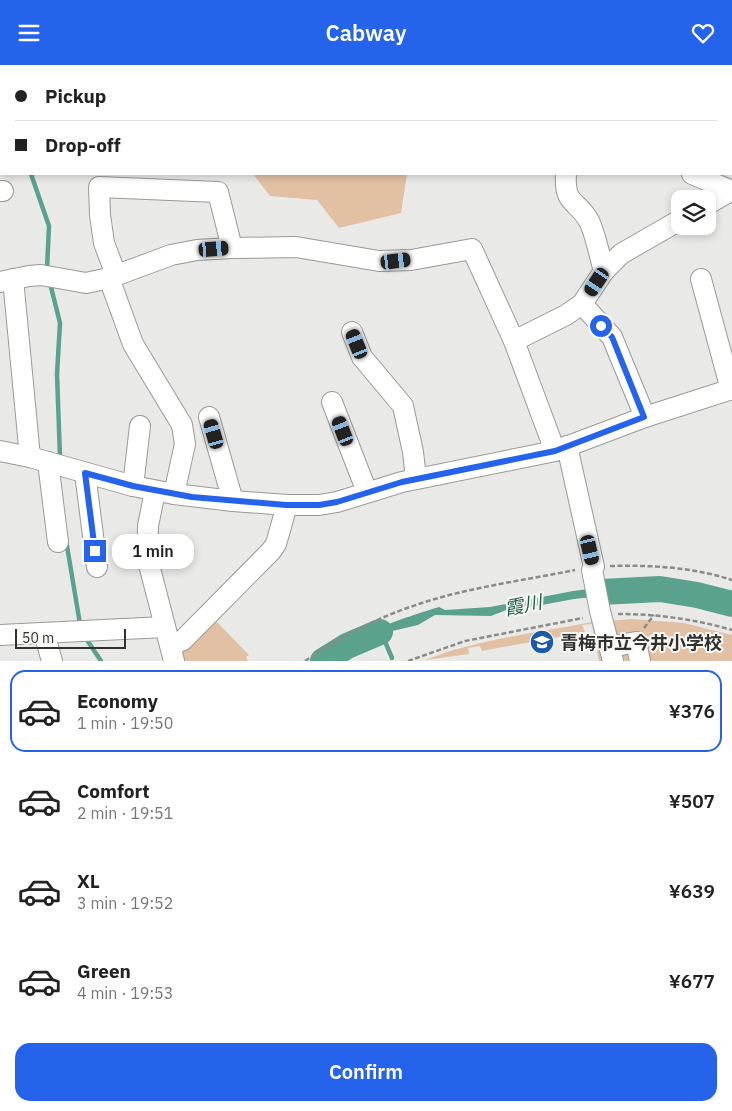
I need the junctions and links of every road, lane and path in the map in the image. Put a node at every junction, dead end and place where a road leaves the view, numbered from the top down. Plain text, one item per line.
1 (566, 175) edge
2 (694, 175) edge
3 (731, 190) edge
4 (716, 199) edge
5 (671, 225) edge
6 (232, 248) junction
7 (604, 271) junction
8 (112, 276) junction
9 (702, 279) dead end
10 (6, 280) edge
11 (582, 304) junction
12 (352, 332) dead end
13 (514, 341) junction
14 (732, 390) edge
15 (331, 412) dead end
16 (209, 417) dead end
17 (644, 417) junction
18 (140, 426) dead end
19 (561, 449) junction
20 (0, 451) edge
21 (39, 460) junction
22 (85, 473) junction
23 (416, 479) junction
24 (133, 486) junction
25 (165, 492) junction
26 (367, 492) junction
27 (233, 501) junction
28 (286, 505) junction
29 (52, 530) dead end
30 (98, 567) dead end
31 (594, 569) junction
32 (732, 580) edge
33 (600, 614) junction
34 (732, 630) edge
35 (44, 633) junction
36 (0, 635) edge
37 (170, 644) edge
38 (612, 654) edge
39 (52, 661) edge
40 (304, 661) edge
41 (408, 661) edge
42 (640, 661) edge

1 - 7 street
2 - 3 street
3 - 4 street
5 - 7 street
6 - 8 street
6 - 8 street
6 - 13 street
7 - 11 street
8 - 10 street
8 - 25 street
9 - 14 street
10 - 21 street
11 - 13 street
11 - 17 street
12 - 23 street
13 - 19 street
14 - 17 street
15 - 26 street
16 - 27 street
17 - 19 street
18 - 24 street
19 - 23 street
19 - 31 street
20 - 21 street
21 - 22 street
21 - 29 street
22 - 24 street
22 - 30 street
23 - 26 street
24 - 25 street
25 - 27 street
25 - 37 street
26 - 28 street
27 - 28 street
28 - 37 street
31 - 32 path
31 - 33 street
31 - 40 path
33 - 34 path
33 - 38 street
33 - 41 path
35 - 36 street
35 - 37 street
35 - 39 street
38 - 42 street

